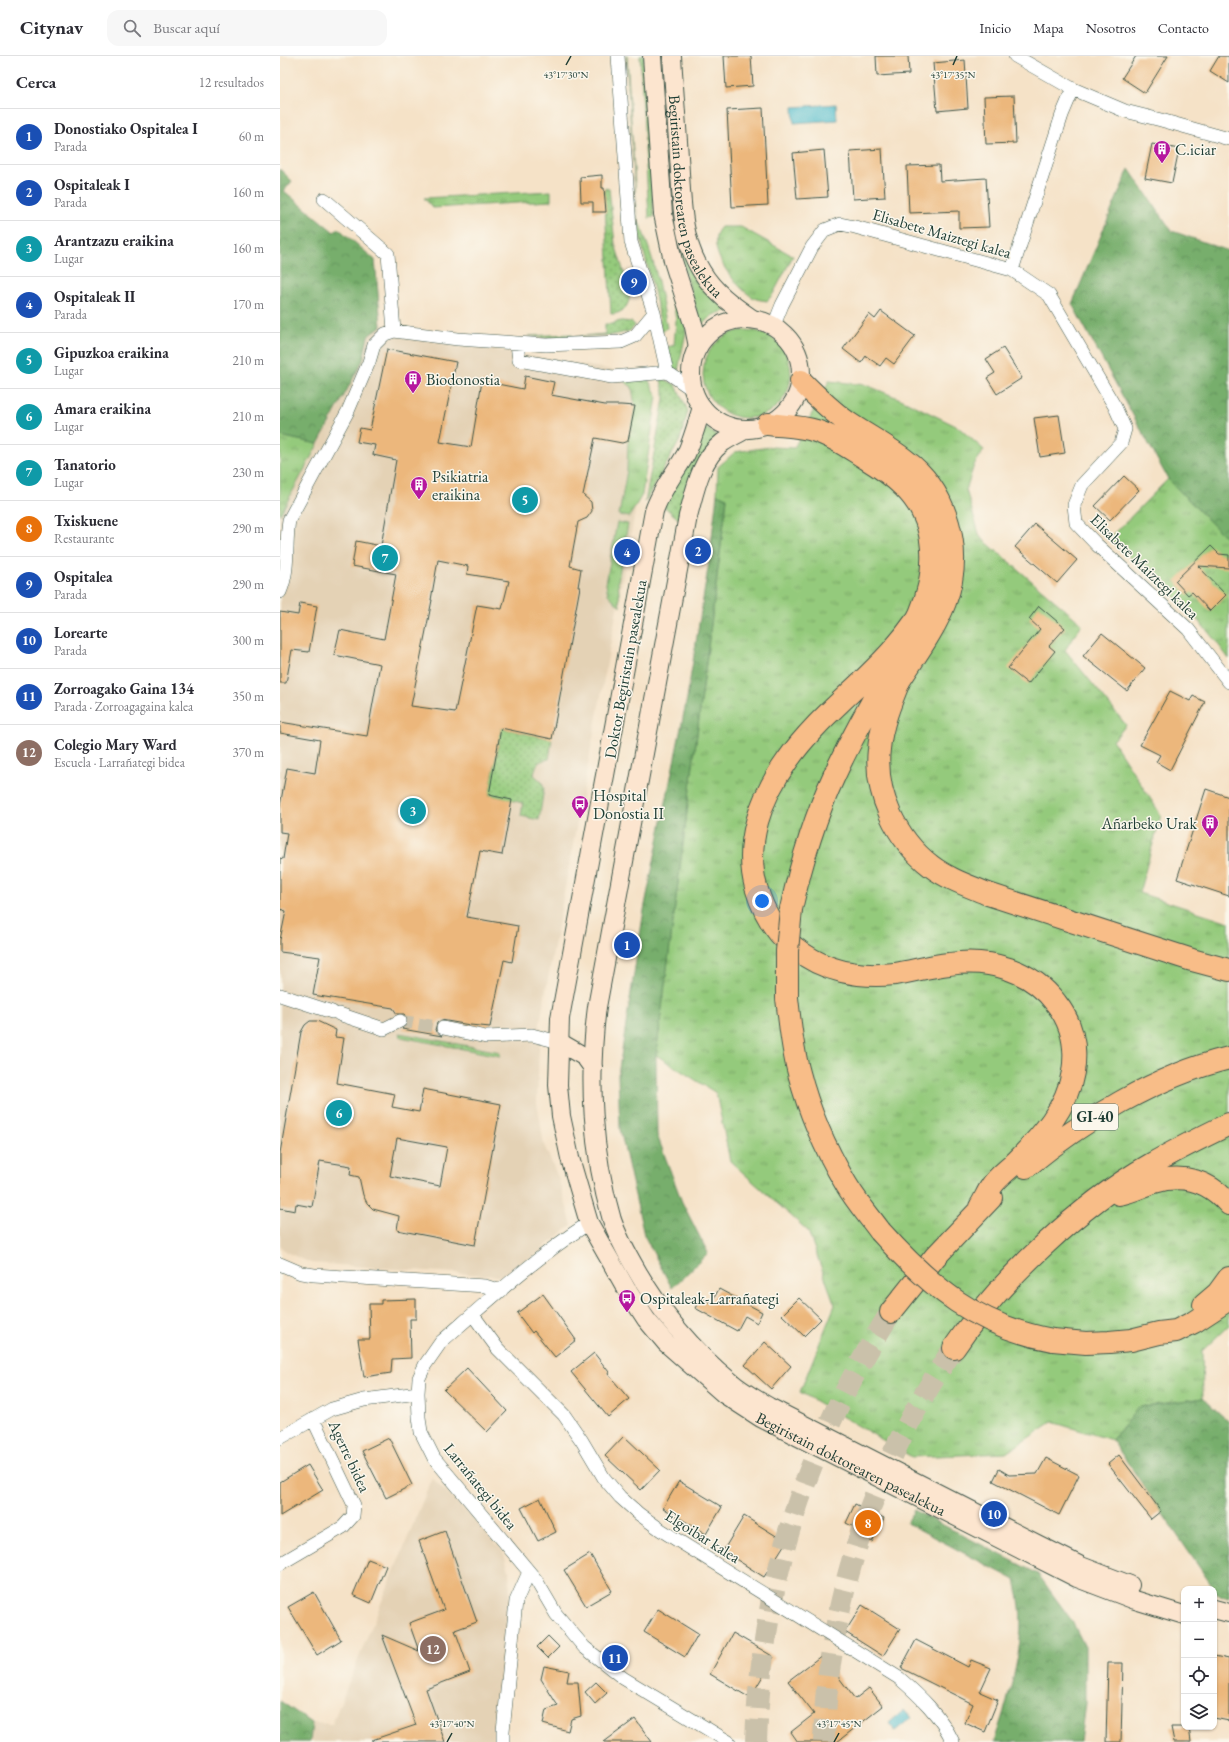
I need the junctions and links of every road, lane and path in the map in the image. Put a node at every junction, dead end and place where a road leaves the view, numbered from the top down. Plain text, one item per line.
1 (618, 56) edge
2 (652, 56) edge
3 (672, 56) edge
4 (1015, 56) edge
5 (1073, 89) junction
6 (1229, 139) edge
7 (324, 199) dead end
8 (1012, 270) junction
9 (654, 313) junction
10 (751, 318) junction
11 (774, 325) junction
12 (394, 331) junction
13 (517, 344) junction
14 (698, 347) junction
15 (667, 372) junction
16 (801, 381) junction
17 (693, 390) junction
18 (702, 407) junction
19 (768, 424) junction
20 (746, 429) junction
21 (280, 592) edge
22 (915, 622) junction
23 (900, 679) junction
24 (1229, 682) edge
25 (817, 818) junction
26 (596, 822) joint
27 (1229, 970) edge
28 (280, 995) edge
29 (400, 1021) tunnel mouth
30 (443, 1028) tunnel mouth
31 (559, 1042) junction
32 (1229, 1058) edge
33 (593, 1068) junction
34 (1229, 1124) edge
35 (566, 1143) junction
36 (599, 1159) junction
37 (603, 1185) junction
38 (1104, 1196) junction
39 (1229, 1204) edge
40 (980, 1207) junction
41 (589, 1222) junction
42 (280, 1264) edge
43 (1229, 1278) edge
44 (645, 1286) junction
45 (501, 1292) junction
46 (1229, 1299) edge
47 (891, 1312) tunnel mouth
48 (473, 1315) junction
49 (1159, 1333) junction
50 (954, 1348) tunnel mouth
51 (418, 1393) junction
52 (313, 1419) junction
53 (280, 1438) edge
54 (280, 1564) edge
55 (529, 1572) junction
56 (1181, 1601) edge
57 (1217, 1610) edge
58 (1229, 1613) edge
59 (1181, 1614) edge
60 (1217, 1623) edge
61 (1229, 1625) edge
62 (503, 1742) edge
63 (730, 1742) edge
64 (953, 1742) edge

1 - 9 street
2 - 14 main road
3 - 10 main road, Begiristain doktorearen pasealekua
4 - 5 street
5 - 6 street
5 - 8 street
7 - 12 street
8 - 11 street, Elisabete Maiztegi kalea
8 - 24 street, Elisabete Maiztegi kalea
9 - 13 street
9 - 15 street
10 - 11 main road
10 - 14 main road
11 - 16 main road
12 - 13 street
12 - 21 street
13 - 15 street
14 - 17 main road
15 - 17 street
16 - 19 main road
16 - 23 highway
17 - 18 main road
18 - 20 main road
18 - 26 main road, Doktor Begiristain pasealekua
19 - 20 main road
19 - 22 highway
20 - 33 main road, Begiristain doktorearen pasealekua
22 - 25 highway
22 - 40 highway
23 - 25 highway
23 - 27 highway
25 - 49 highway, bridge
26 - 31 main road, Begiristain doktorearen pasealekua
28 - 29 street
30 - 31 street
31 - 33 main road
31 - 35 main road, Begiristain doktorearen pasealekua
32 - 40 highway, GI-40
33 - 36 main road, Begiristain doktorearen pasealekua
34 - 38 highway
35 - 36 main road, Begiristain doktorearen pasealekua
35 - 41 main road, Begiristain doktorearen pasealekua
36 - 37 main road, Begiristain doktorearen pasealekua
37 - 41 main road, Begiristain doktorearen pasealekua
37 - 44 main road, Begiristain doktorearen pasealekua
38 - 39 highway
38 - 50 highway
40 - 47 highway, GI-40
41 - 44 main road, Begiristain doktorearen pasealekua
41 - 45 street, Larrañategi bidea
41 - 59 main road, Begiristain doktorearen pasealekua
42 - 45 street
43 - 49 highway
44 - 56 main road, Begiristain doktorearen pasealekua
45 - 48 street, Larrañategi bidea
46 - 49 highway
48 - 51 street, Larrañategi bidea
48 - 64 street, Elgoibar kalea
51 - 52 street, Agerre bidea
51 - 55 street, Larrañategi bidea
52 - 53 street, Agerre bidea
52 - 54 street, Agerre bidea
55 - 62 street
55 - 63 street, Larrañategi bidea
57 - 58 main road
60 - 61 main road

